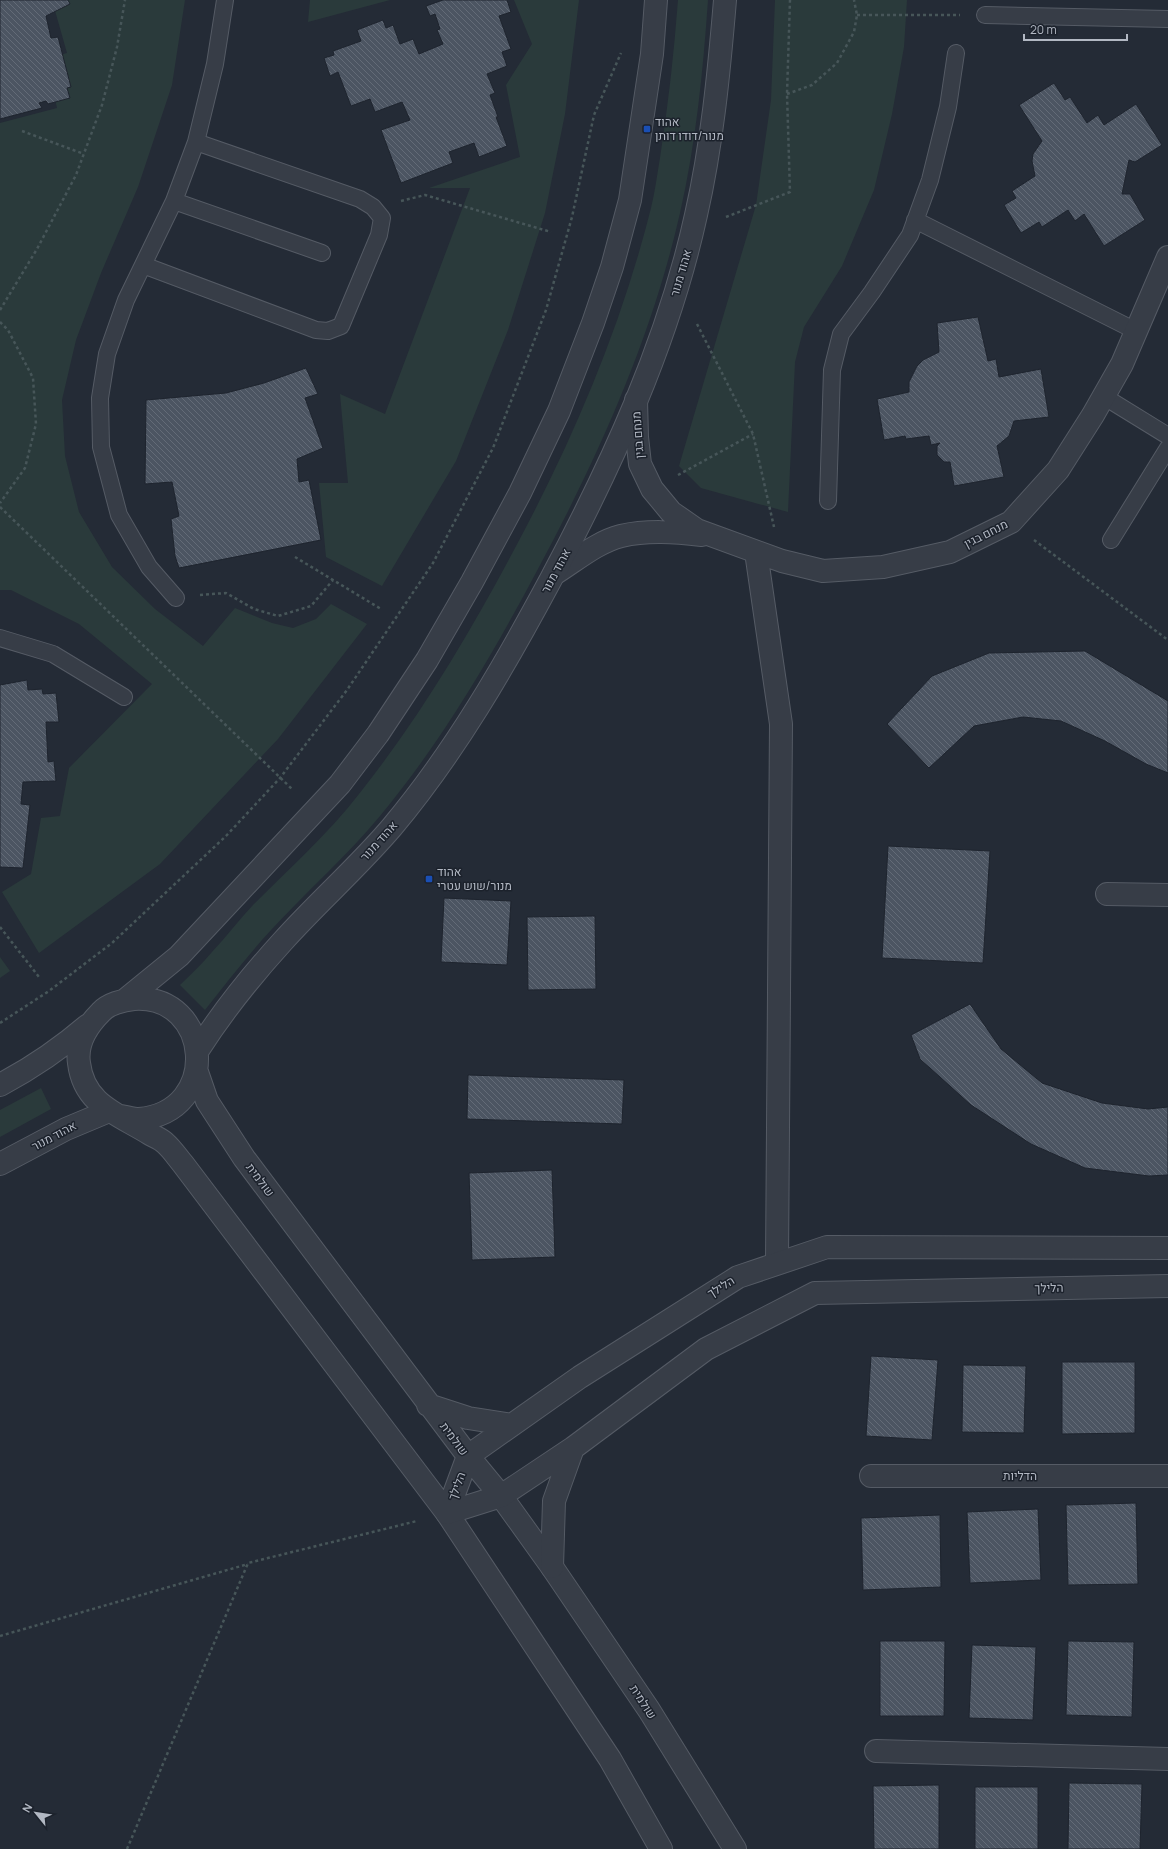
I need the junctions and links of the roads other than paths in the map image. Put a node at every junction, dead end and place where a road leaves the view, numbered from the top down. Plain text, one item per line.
1 (225, 0) edge
2 (656, 0) edge
3 (725, 0) edge
4 (985, 15) road end
5 (1168, 19) edge
6 (956, 53) dead end
7 (196, 142) junction
8 (174, 201) junction
9 (915, 220) junction
10 (322, 253) dead end
11 (1168, 257) edge
12 (143, 265) junction
13 (1136, 331) junction
14 (1103, 396) junction
15 (636, 400) junction
16 (1168, 436) edge
17 (1168, 448) edge
18 (828, 501) dead end
19 (709, 536) junction
20 (1111, 540) dead end
21 (756, 552) junction
22 (554, 574) junction
23 (176, 598) road end
24 (0, 638) edge
25 (124, 697) dead end
26 (1107, 894) dead end
27 (1168, 895) edge
28 (125, 1000) junction
29 (89, 1024) junction
30 (198, 1050) junction
31 (197, 1072) junction
32 (0, 1085) edge
33 (115, 1114) junction
34 (0, 1164) edge
35 (1168, 1248) edge
36 (777, 1264) junction
37 (1168, 1286) edge
38 (428, 1405) junction
39 (512, 1425) junction
40 (573, 1448) junction
41 (468, 1456) junction
42 (871, 1476) dead end
43 (1168, 1476) edge
44 (501, 1496) junction
45 (446, 1513) junction
46 (552, 1567) junction
47 (876, 1751) dead end
48 (1168, 1760) edge
49 (661, 1849) edge
50 (735, 1849) edge

1 - 7 lane
2 - 28 street
3 - 15 street, אהוד מנור
4 - 5 lane
6 - 9 lane
7 - 8 lane
7 - 12 lane
8 - 10 lane
8 - 12 lane
9 - 13 lane
9 - 18 lane
11 - 13 street, מנחם בגין
12 - 23 lane
13 - 14 street, מנחם בגין
14 - 16 lane
14 - 21 street, מנחם בגין
15 - 19 street, מנחם בגין
15 - 22 street, אהוד מנור
17 - 20 lane
19 - 21 street, מנחם בגין
19 - 22 street, מנחם בגין
21 - 36 street
22 - 30 street, אהוד מנור
24 - 25 lane
26 - 27 street
28 - 29 street
28 - 30 street
29 - 32 street
29 - 33 street
30 - 31 street
31 - 33 street
31 - 38 street, שולמית
33 - 34 street, אהוד מנור
33 - 45 street
35 - 36 street, הלילך
36 - 39 street, הלילך
37 - 40 street, הלילך
38 - 39 street
38 - 41 street, שולמית
39 - 41 street, הלילך
40 - 44 street, הלילך
40 - 46 street
41 - 44 street, שולמית
41 - 45 street, הלילך
42 - 43 street, הדליות
44 - 45 street, הלילך
44 - 46 street, שולמית
45 - 49 street
46 - 50 street, שולמית
47 - 48 street

